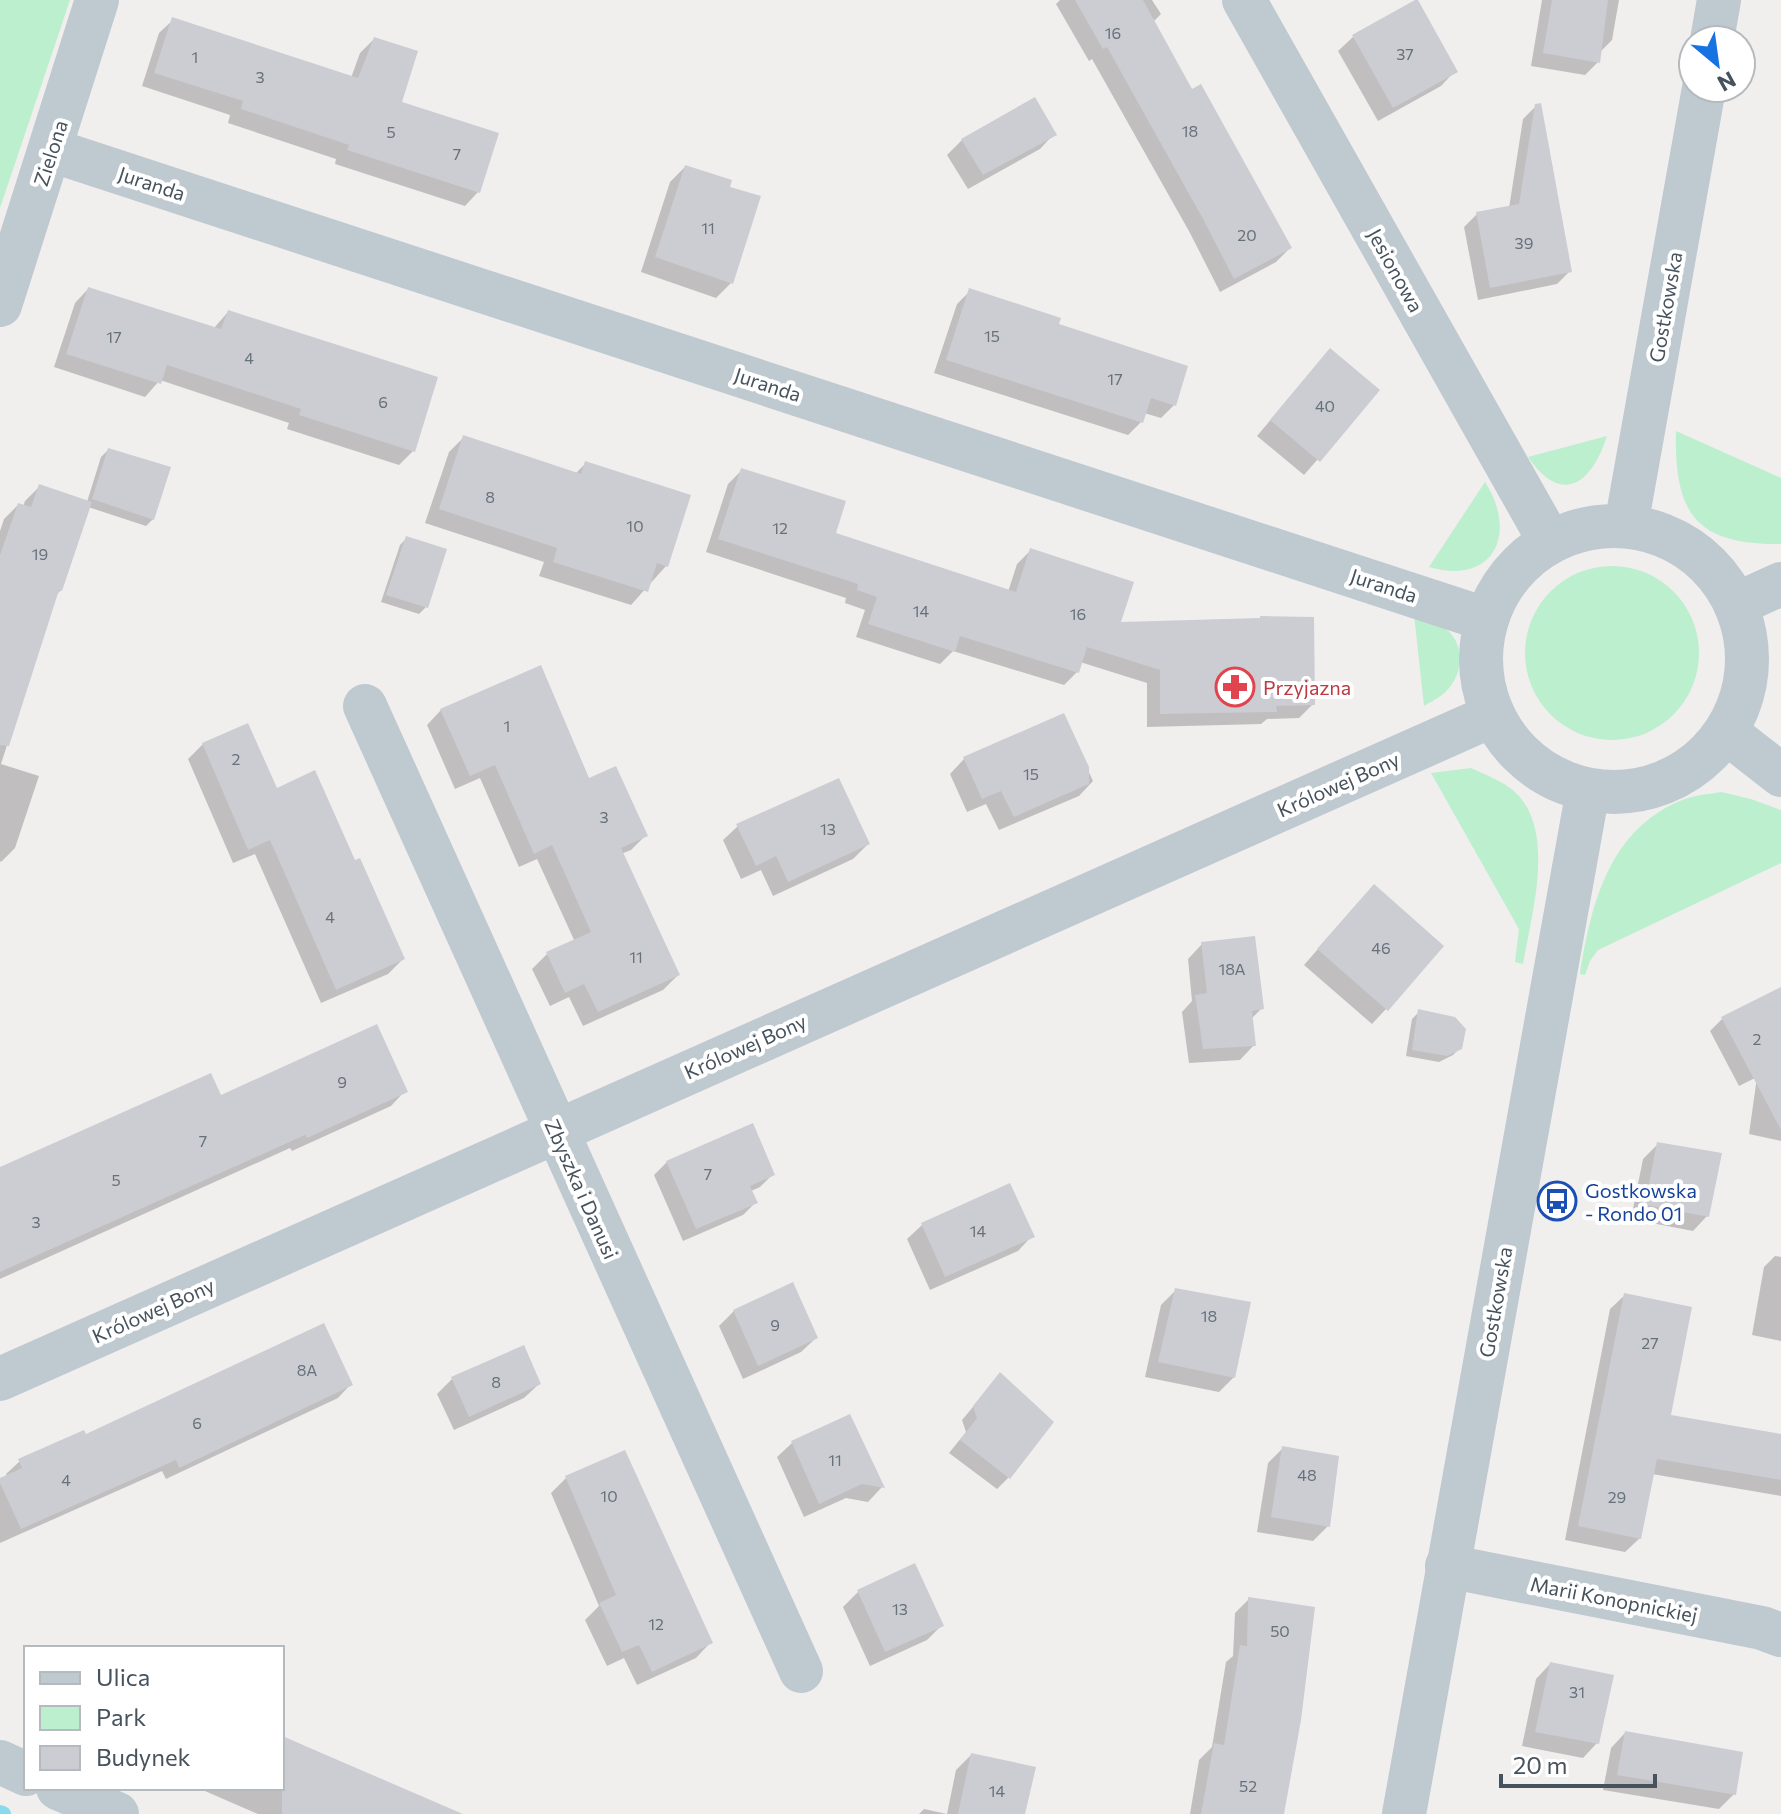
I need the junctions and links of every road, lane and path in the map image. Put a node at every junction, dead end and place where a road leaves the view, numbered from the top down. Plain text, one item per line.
1 (97, 0) edge
2 (1244, 0) edge
3 (1719, 0) edge
4 (1715, 24) edge
5 (1701, 104) edge
6 (51, 150) junction
7 (0, 305) edge
8 (1626, 526) junction
9 (1549, 540) junction
10 (1781, 584) edge
11 (1737, 604) junction
12 (1485, 619) junction
13 (365, 706) dead end
14 (1491, 716) junction
15 (1726, 732) junction
16 (1781, 775) edge
17 (1588, 790) junction
18 (556, 1130) junction
19 (0, 1379) edge
20 (1447, 1566) junction
21 (1781, 1635) edge
22 (801, 1671) dead end
23 (0, 1762) edge
24 (24, 1773) edge
25 (63, 1790) edge
26 (117, 1814) edge
27 (1404, 1814) edge

1 - 6 street, Zielona
2 - 9 street, Jesionowa
3 - 4 street
5 - 8 street, Gostkowska
6 - 7 street, Zielona
6 - 12 street, Juranda
8 - 9 street
8 - 11 street
9 - 12 street
10 - 11 street
11 - 15 street
12 - 14 street
13 - 18 street, Zbyszka i Danusi
14 - 17 street
14 - 18 street, Królowej Bony
15 - 16 street
15 - 17 street
17 - 20 street, Gostkowska
18 - 19 street, Królowej Bony
18 - 22 street, Zbyszka i Danusi
20 - 21 street, Marii Konopnickiej
20 - 27 street, Gostkowska
23 - 24 street
25 - 26 street

